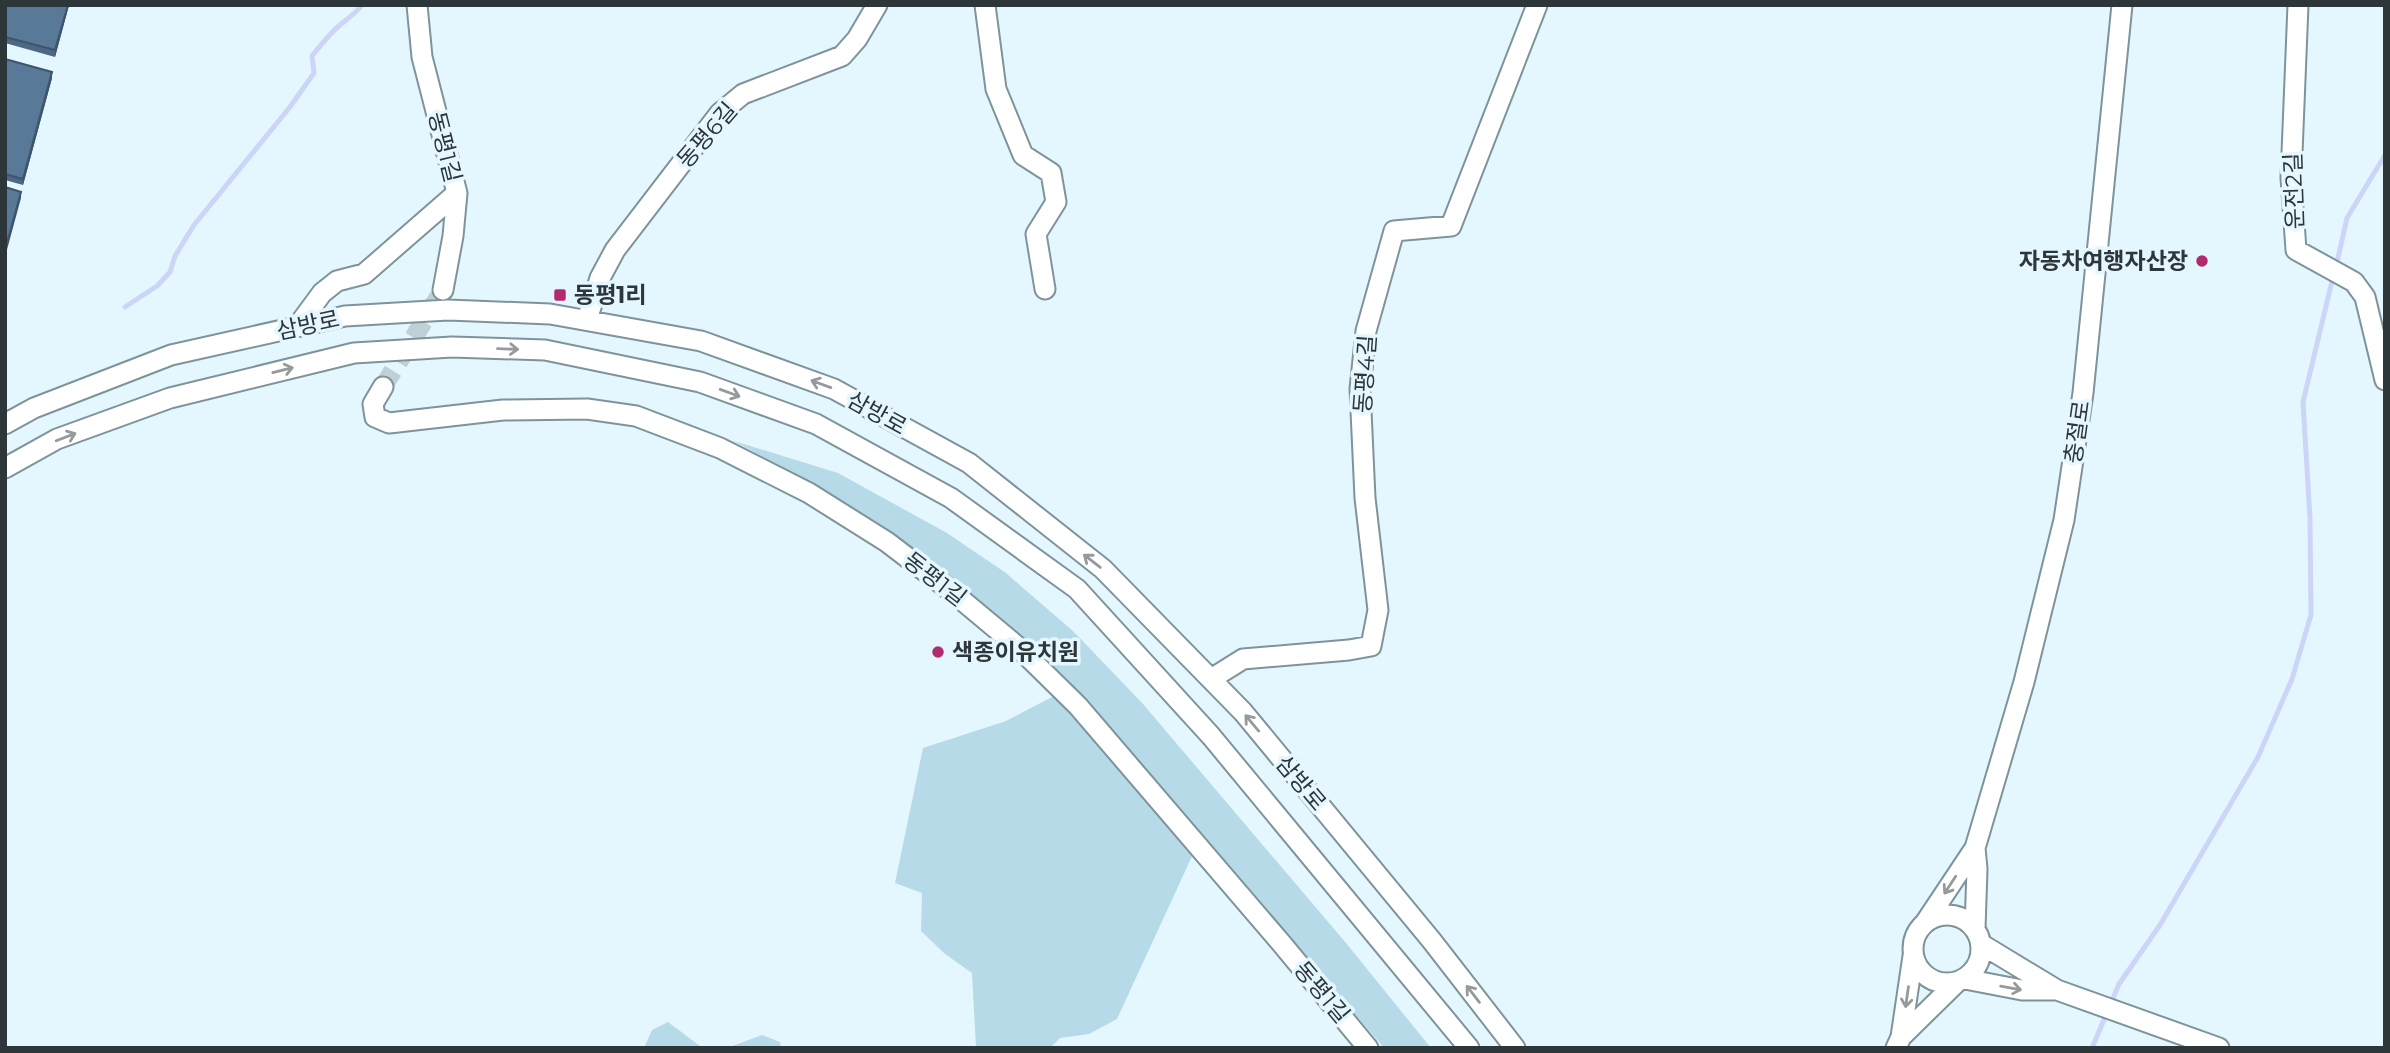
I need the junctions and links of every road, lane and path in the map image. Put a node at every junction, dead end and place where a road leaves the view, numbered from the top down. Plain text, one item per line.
1 (416, 5) edge
2 (877, 5) edge
3 (985, 5) edge
4 (1537, 5) edge
5 (2122, 5) edge
6 (2298, 5) edge
7 (457, 193) junction
8 (1045, 289) dead end
9 (443, 290) tunnel mouth
10 (587, 320) junction
11 (297, 327) junction
12 (2385, 380) edge
13 (383, 387) tunnel mouth
14 (5, 424) edge
15 (5, 468) edge
16 (1211, 679) junction
17 (1975, 848) junction
18 (1925, 923) junction
19 (1978, 937) junction
20 (1913, 956) junction
21 (1961, 981) junction
22 (2057, 990) junction
23 (1898, 1042) edge
24 (1368, 1048) edge
25 (1469, 1048) edge
26 (1516, 1048) edge
27 (2219, 1048) edge

1 - 7 street, 동평1길
2 - 10 street, 동평6길
3 - 8 street
4 - 16 street, 동평4길
5 - 17 street, 충절로
6 - 12 street, 운전2길
7 - 9 street, 동평1길
7 - 11 street
10 - 11 street, 삼방로
16 -> 10 street, 삼방로
11 - 14 street, 삼방로
13 - 24 street, 동평1길
15 -> 25 street, 삼방로
26 -> 16 street, 삼방로
17 -> 18 street, 충절로
17 - 19 street, 충절로
18 - 19 street
18 - 20 street
19 - 21 street
19 - 22 street
20 - 21 street
20 -> 23 street
21 -> 22 street
21 - 23 street
22 - 27 street

